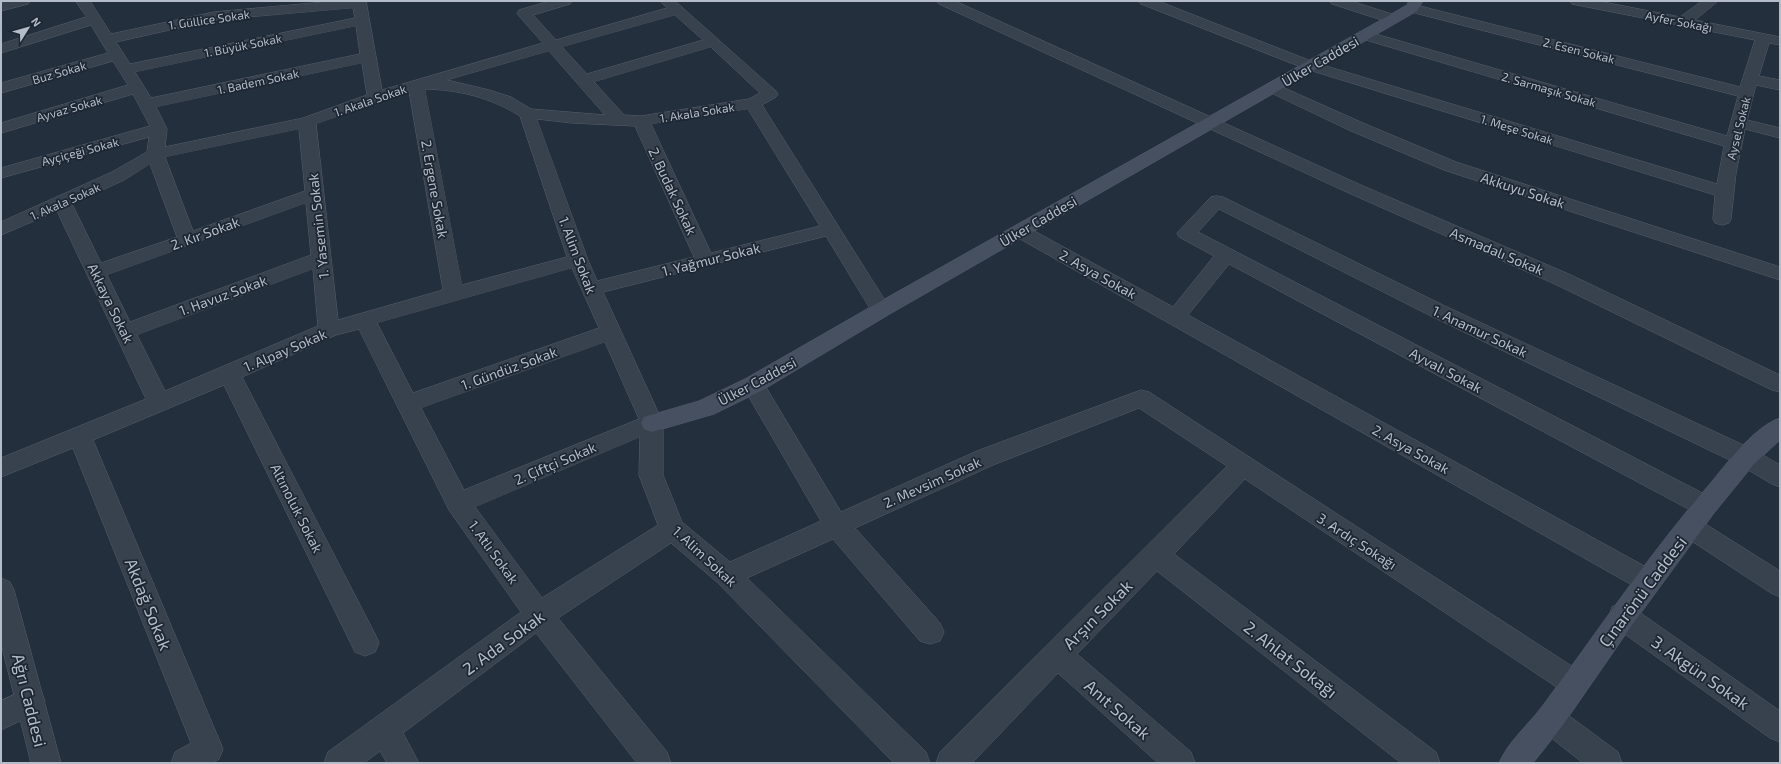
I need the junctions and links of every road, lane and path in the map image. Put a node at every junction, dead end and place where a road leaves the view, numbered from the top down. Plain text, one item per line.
1 (23, 1) edge
2 (83, 1) edge
3 (565, 1) edge
4 (944, 1) edge
5 (1146, 1) edge
6 (1337, 1) edge
7 (1581, 1) edge
8 (1711, 1) edge
9 (360, 2) edge
10 (1414, 4) edge
11 (672, 5) edge
12 (1, 7) edge
13 (95, 19) junction
14 (1393, 19) junction
15 (362, 21) junction
16 (1683, 22) junction
17 (1364, 35) junction
18 (107, 38) junction
19 (1763, 38) junction
20 (1780, 41) edge
21 (714, 42) junction
22 (554, 46) junction
23 (1, 49) edge
24 (116, 55) junction
25 (368, 57) junction
26 (1311, 66) junction
27 (125, 70) junction
28 (583, 80) junction
29 (416, 84) junction
30 (1780, 85) edge
31 (1748, 86) junction
32 (1, 88) edge
33 (136, 88) junction
34 (1273, 88) junction
35 (375, 97) junction
36 (754, 103) junction
37 (147, 104) junction
38 (527, 113) junction
39 (618, 119) junction
40 (641, 121) junction
41 (307, 122) junction
42 (1211, 122) junction
43 (1739, 123) junction
44 (1, 128) edge
45 (159, 129) junction
46 (1780, 133) edge
47 (1733, 143) junction
48 (156, 154) junction
49 (1, 173) edge
50 (1723, 192) junction
51 (315, 194) junction
52 (62, 203) junction
53 (1722, 219) dead end
54 (1, 229) edge
55 (831, 229) junction
56 (1020, 231) junction
57 (1186, 234) joint
58 (187, 239) junction
59 (1226, 254) junction
60 (322, 258) junction
61 (578, 260) junction
62 (705, 260) junction
63 (96, 272) junction
64 (1780, 274) edge
65 (590, 289) junction
66 (454, 294) junction
67 (881, 310) junction
68 (1175, 318) junction
69 (365, 320) junction
70 (330, 330) junction
71 (125, 332) junction
72 (610, 332) junction
73 (229, 374) junction
74 (1780, 384) edge
75 (753, 385) junction
76 (1141, 398) joint
77 (159, 403) junction
78 (408, 404) junction
79 (652, 422) junction
80 (1780, 427) edge
81 (80, 436) junction
82 (1746, 457) junction
83 (1243, 465) junction
84 (1, 468) edge
85 (1780, 477) edge
86 (458, 503) junction
87 (1705, 506) junction
88 (836, 525) junction
89 (1690, 527) junction
90 (672, 529) junction
91 (1156, 555) junction
92 (726, 575) junction
93 (1648, 581) junction
94 (1780, 585) edge
95 (1, 590) edge
96 (539, 615) junction
97 (1622, 616) junction
98 (930, 632) dead end
99 (365, 643) dead end
100 (1057, 654) junction
101 (1574, 684) junction
102 (31, 701) junction
103 (1, 716) edge
104 (1550, 719) junction
105 (1780, 728) edge
106 (384, 730) junction
107 (46, 763) edge
108 (186, 763) edge
109 (339, 763) edge
110 (404, 763) edge
111 (656, 763) edge
112 (915, 763) edge
113 (951, 763) edge
114 (1180, 763) edge
115 (1425, 763) edge
116 (1514, 763) edge
117 (1607, 763) edge

1 - 12 street
2 - 13 street
3 - 22 street
4 - 42 street, Asmadalı Sokak
5 - 26 street, 1. Meşe Sokak
6 - 14 street
7 - 16 street, Ayfer Sokağı
8 - 16 street
9 - 15 street
9 - 18 street, 1. Güllice Sokak
10 - 14 main road, Ülker Caddesi
10 - 31 street, 2. Esen Sokak
11 - 21 street
11 - 22 street
13 - 18 street
13 - 23 street
14 - 17 main road, Ülker Caddesi
15 - 25 street
15 - 27 street, 1. Büyük Sokak
16 - 19 street, Ayfer Sokağı
17 - 26 main road, Ülker Caddesi
17 - 47 street, 2. Sarmaşık Sokak
18 - 24 street
19 - 20 street, Ayfer Sokağı
19 - 31 street, Aysel Sokak
21 - 28 street
21 - 36 street
22 - 28 street
22 - 29 street
24 - 27 street
24 - 32 street, Buz Sokak
25 - 35 street
25 - 37 street, 1. Badem Sokak
26 - 34 main road, Ülker Caddesi
26 - 50 street, 1. Meşe Sokak
27 - 33 street
28 - 39 street
29 - 35 street, 1. Akala Sokak
29 - 38 street, 1. Akala Sokak
29 - 66 street, 2. Ergene Sokak
30 - 31 street, 2. Esen Sokak
31 - 43 street, Aysel Sokak
33 - 37 street
33 - 44 street, Ayvaz Sokak
34 - 42 main road, Ülker Caddesi
34 - 64 street, Akkuyu Sokak
35 - 41 street, 1. Akala Sokak
36 - 40 street, 1. Akala Sokak
36 - 55 street
37 - 45 street
38 - 39 street, 1. Akala Sokak
38 - 61 street, 1. Alim Sokak
39 - 40 street, 1. Akala Sokak
40 - 62 street, 2. Budak Sokak
41 - 48 street, 1. Akala Sokak
41 - 51 street, 1. Yasemin Sokak
42 - 56 main road, Ülker Caddesi
42 - 74 street, Asmadalı Sokak
43 - 46 street
43 - 47 street, Aysel Sokak
45 - 48 street
45 - 49 street, Ayçiçeği Sokak
47 - 50 street, Aysel Sokak
48 - 52 street, 1. Akala Sokak
48 - 58 street
50 - 53 street, Aysel Sokak
51 - 58 street, 2. Kır Sokak
51 - 60 street, 1. Yasemin Sokak
52 - 54 street, 1. Akala Sokak
52 - 63 street, Akkaya Sokak
55 - 62 street, 1. Yağmur Sokak
55 - 67 street
56 - 67 main road, Ülker Caddesi
56 - 68 street, 2. Asya Sokak
57 - 59 street, Ayvalı Sokak
57 - 82 street, 1. Anamur Sokak
58 - 63 street, 2. Kır Sokak
59 - 68 street
59 - 87 street, Ayvalı Sokak
60 - 70 street, 1. Yasemin Sokak
60 - 71 street, 1. Havuz Sokak
61 - 65 street, 1. Alim Sokak
61 - 66 street, 1. Alpay Sokak
62 - 65 street, 1. Yağmur Sokak
63 - 71 street, Akkaya Sokak
65 - 72 street, 1. Alim Sokak
66 - 69 street, 1. Alpay Sokak
67 - 75 main road, Ülker Caddesi
68 - 93 street, 2. Asya Sokak
69 - 70 street, 1. Alpay Sokak
69 - 78 street, 1. Atlı Sokak
70 - 73 street, 1. Alpay Sokak
71 - 77 street, Akkaya Sokak
72 - 78 street, 1. Gündüz Sokak
72 - 79 street, 1. Alim Sokak
73 - 77 street, 1. Alpay Sokak
73 - 99 street, Altınoluk Sokak
75 - 79 main road, Ülker Caddesi
75 - 88 street
76 - 83 street, 3. Ardıç Sokağı
76 - 88 street, 2. Mevsim Sokak
77 - 81 street, 1. Alpay Sokak
78 - 86 street, 1. Atlı Sokak
79 - 86 street, 2. Çiftçi Sokak
79 - 90 street, 1. Alim Sokak
80 - 82 main road, Çınarönü Caddesi
81 - 84 street, 1. Alpay Sokak
81 - 108 street, Akdağ Sokak
82 - 85 street, 1. Anamur Sokak
82 - 87 main road, Çınarönü Caddesi
83 - 91 street, Arşın Sokak
83 - 101 street, 3. Ardıç Sokağı
86 - 96 street, 1. Atlı Sokak
87 - 89 main road, Çınarönü Caddesi
88 - 92 street, 2. Mevsim Sokak
88 - 98 street
89 - 93 main road, Çınarönü Caddesi
89 - 94 street
90 - 92 street, 1. Alim Sokak
90 - 96 street, 2. Ada Sokak
91 - 100 street, Arşın Sokak
91 - 115 street, 2. Ahlat Sokağı
92 - 112 street, 1. Alim Sokak
93 - 97 main road, Çınarönü Caddesi
95 - 102 street, Ağrı Caddesi
96 - 106 street, 2. Ada Sokak
96 - 111 street, 1. Atlı Sokak
97 - 101 main road, Çınarönü Caddesi
97 - 105 street, 3. Akgün Sokak
100 - 113 street, Arşın Sokak
100 - 114 street, Anıt Sokak
101 - 104 main road, Çınarönü Caddesi
102 - 103 street
102 - 107 street, Ağrı Caddesi
104 - 116 main road, Çınarönü Caddesi
104 - 117 street
106 - 109 street, 2. Ada Sokak
106 - 110 street

